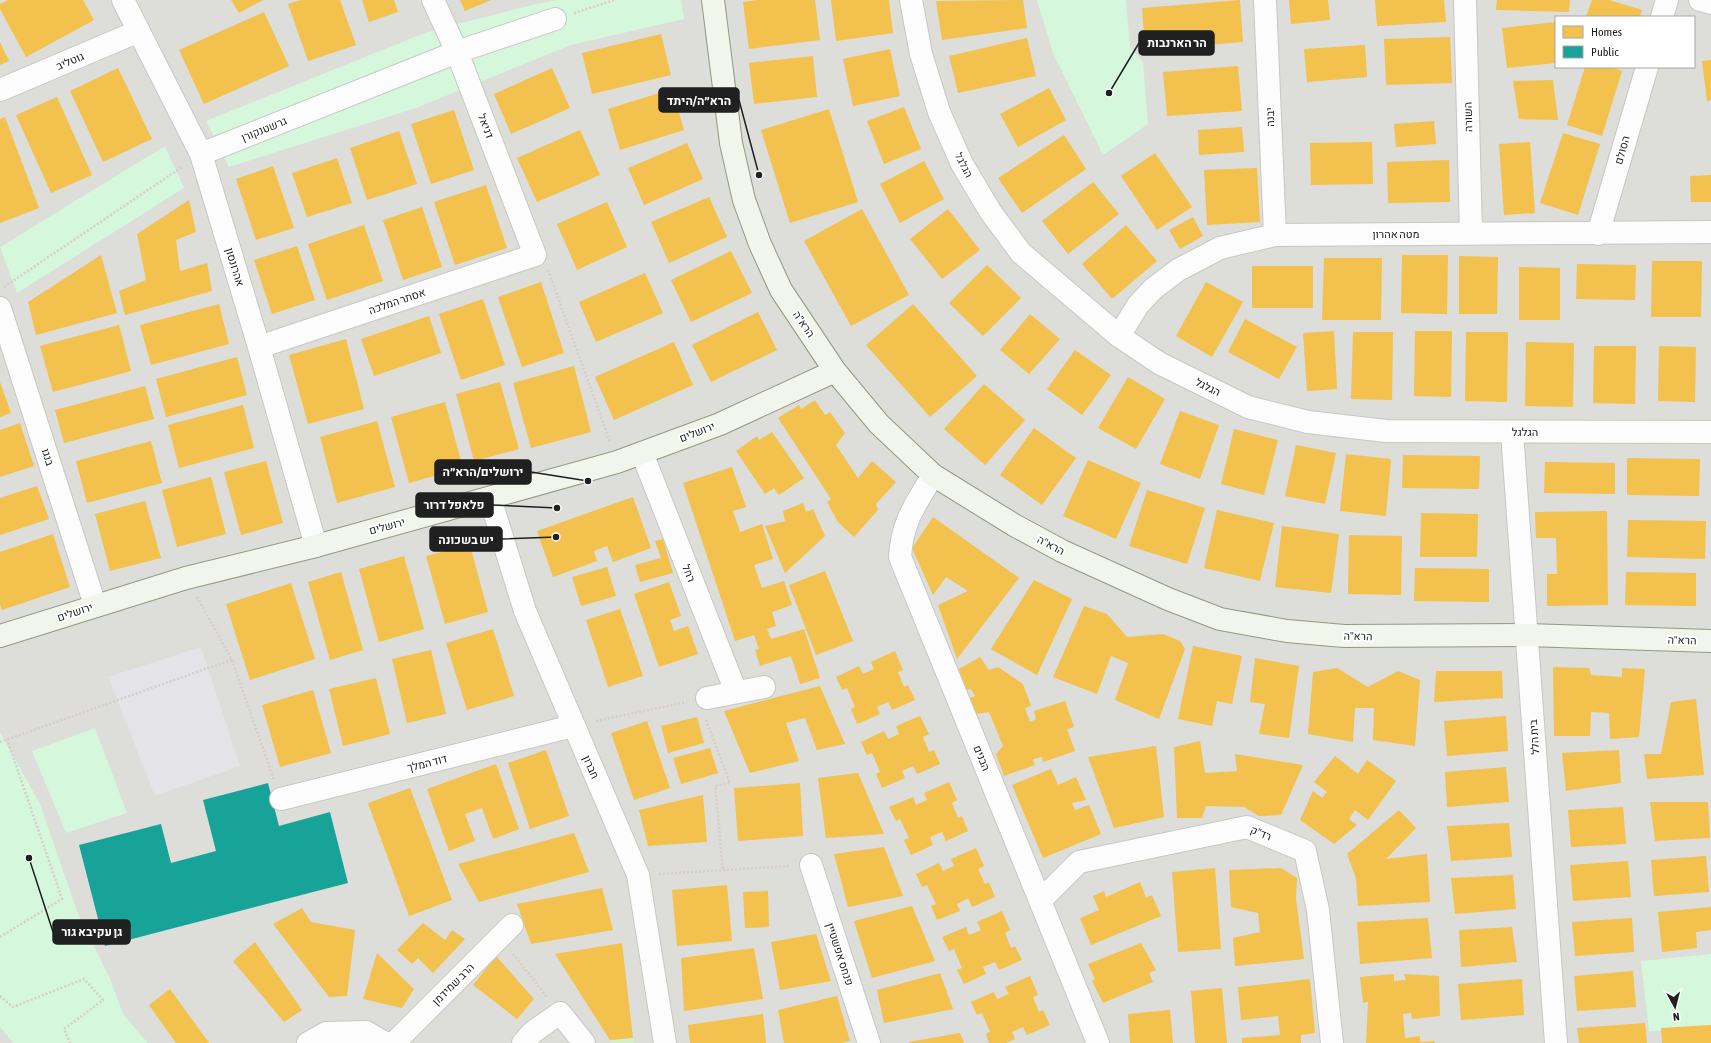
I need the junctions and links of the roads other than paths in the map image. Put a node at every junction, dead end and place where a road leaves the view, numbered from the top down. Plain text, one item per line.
1 (123, 0) edge
2 (433, 0) edge
3 (713, 0) edge
4 (911, 0) edge
5 (1265, 0) edge
6 (1465, 0) edge
7 (1667, 0) edge
8 (1700, 0) edge
9 (1711, 3) edge
10 (1662, 16) edge
11 (554, 20) road end
12 (139, 31) junction
13 (457, 52) junction
14 (1647, 68) edge
15 (0, 90) edge
16 (201, 154) junction
17 (1711, 232) edge
18 (1471, 234) junction
19 (1598, 234) junction
20 (1275, 235) junction
21 (535, 255) joint
22 (0, 308) edge
23 (1119, 336) junction
24 (259, 347) junction
25 (835, 372) junction
26 (1512, 432) junction
27 (1711, 432) edge
28 (642, 453) junction
29 (933, 475) junction
30 (490, 498) junction
31 (316, 546) junction
32 (95, 605) junction
33 (1527, 635) junction
34 (0, 636) edge
35 (1711, 641) edge
36 (764, 687) dead end
37 (736, 692) junction
38 (703, 699) road end
39 (574, 726) junction
40 (281, 799) road end
41 (811, 865) road end
42 (1040, 901) junction
43 (506, 931) road end
44 (308, 1043) edge
45 (385, 1043) edge
46 (394, 1043) edge
47 (523, 1043) edge
48 (584, 1043) edge
49 (665, 1043) edge
50 (869, 1043) edge
51 (1098, 1043) edge
52 (1332, 1043) edge
53 (1556, 1043) edge

1 - 12 street, אהרונסון
2 - 13 street, דניאל
3 - 25 street, הרא"ה
4 - 23 street, הגלגל
5 - 20 street, יבנה
6 - 18 street, השורה
7 - 10 street
8 - 9 street
11 - 13 street, גרשטנקורן
12 - 15 street, גוטליב
12 - 16 street, אהרונסון
13 - 16 street, גרשטנקורן
13 - 21 street, דניאל
14 - 19 street, הסולם
16 - 24 street, אהרונסון
17 - 19 street, מטה אהרון
18 - 19 street, מטה אהרון
18 - 20 street, מטה אהרון
20 - 23 street, מטה אהרון
21 - 24 street, אסתר המלכה
22 - 32 street, בנגו
23 - 26 street, הגלגל
24 - 31 street, אהרונסון
25 - 28 street, ירושלים
25 - 29 street, הרא"ה
26 - 27 street, הגלגל
26 - 33 street, בית הלל
28 - 30 street, ירושלים
28 - 37 street, רחל
29 - 33 street, הרא"ה
29 - 42 street, הבנים
30 - 31 street, ירושלים
30 - 39 street, חברון
31 - 32 street, ירושלים
32 - 34 street, ירושלים
33 - 35 street, הרא"ה
33 - 53 street, בית הלל
36 - 37 street
37 - 38 street
39 - 40 street, דוד המלך
39 - 49 street, חברון
41 - 50 street, פנחס אפשטיין
42 - 51 street, הבנים
42 - 52 street, רד"ק
43 - 46 street, הרב שמידמן
44 - 45 street
47 - 48 street

